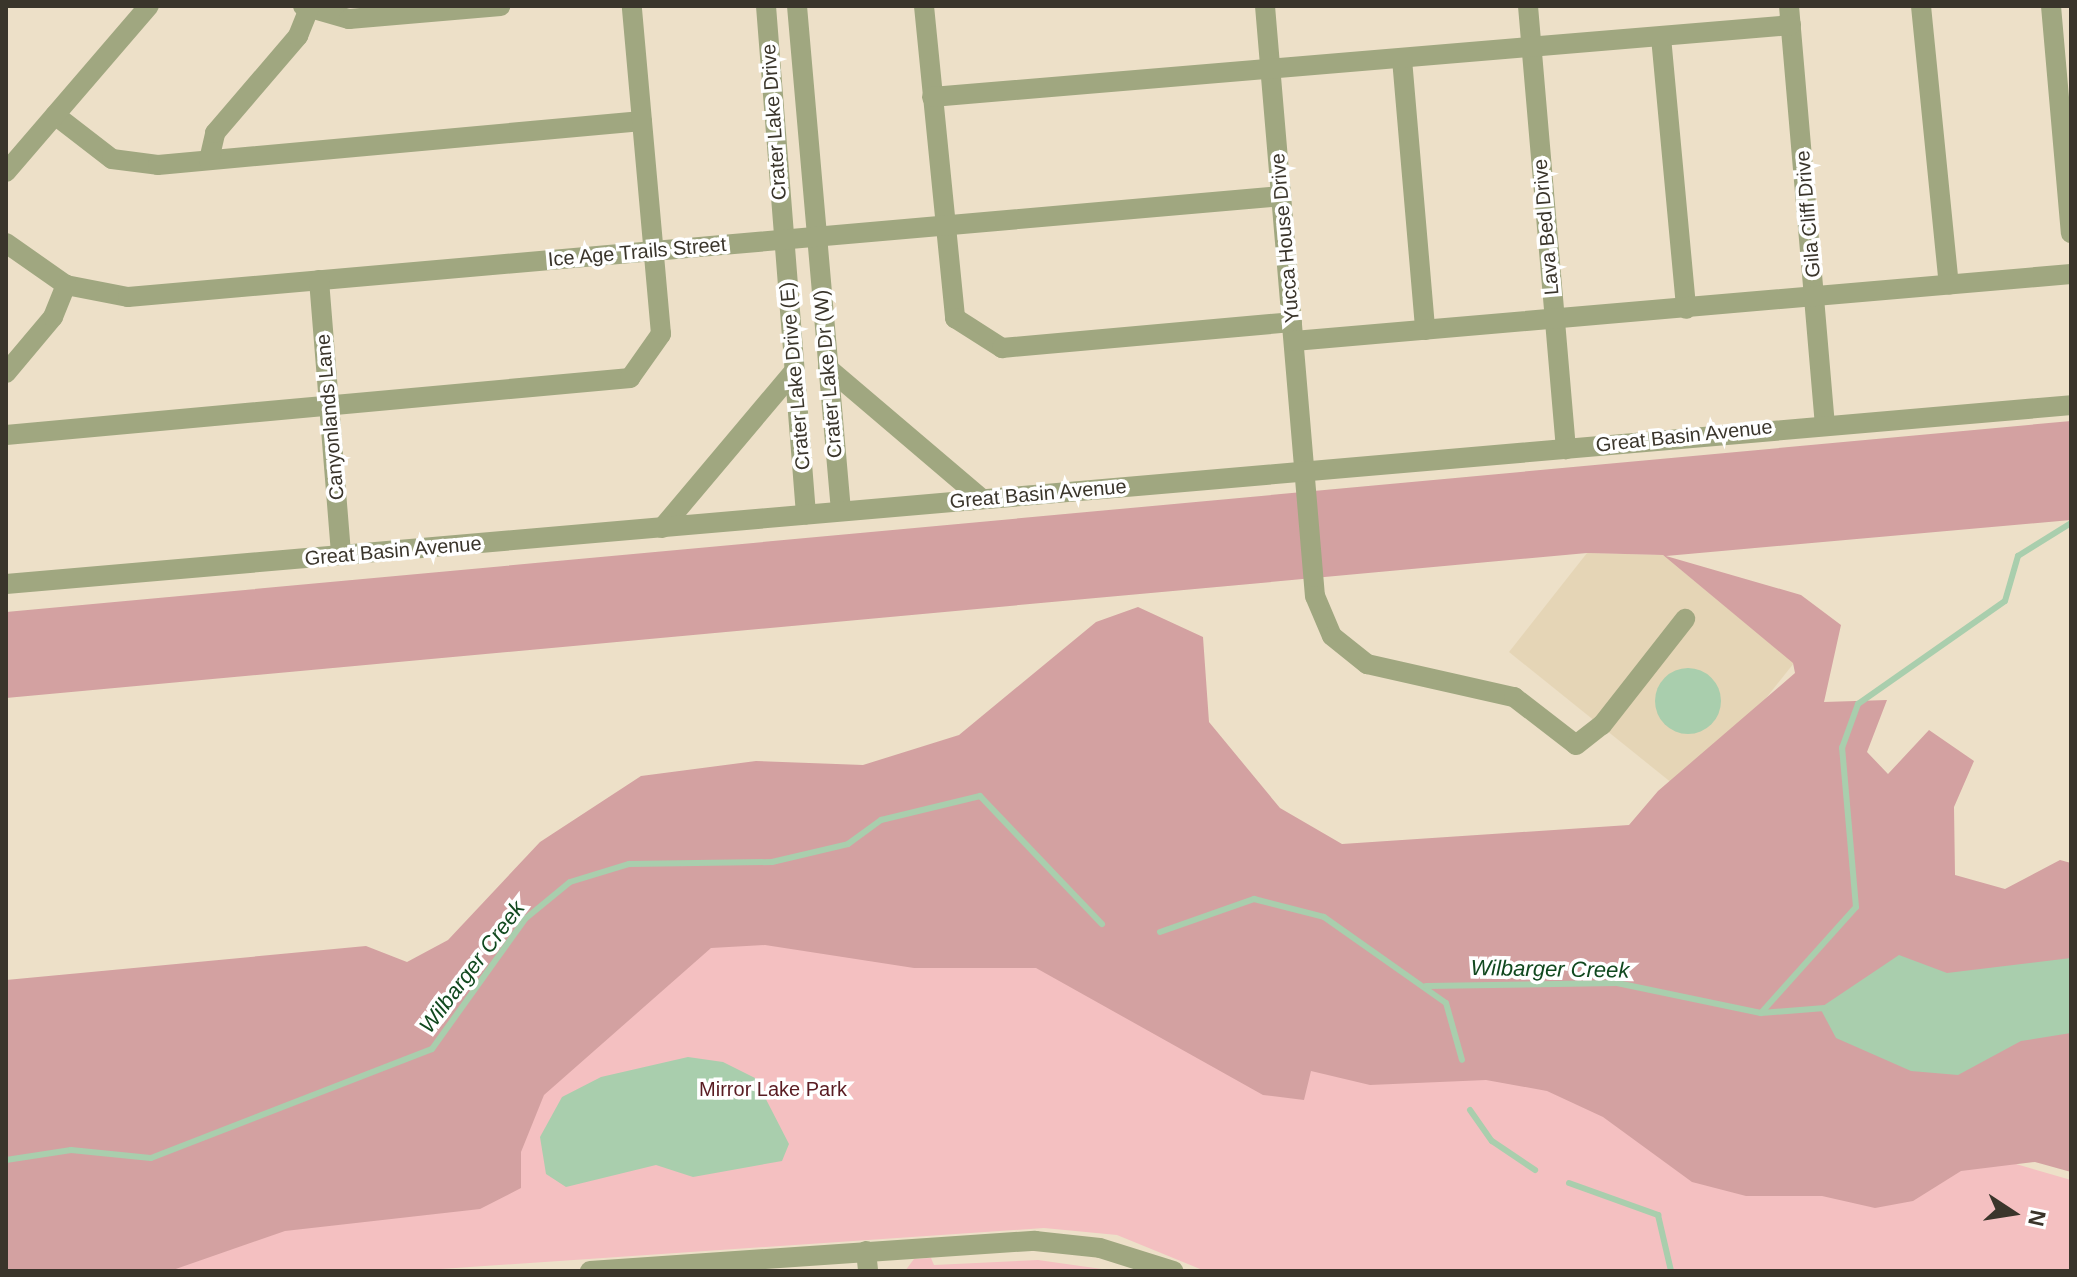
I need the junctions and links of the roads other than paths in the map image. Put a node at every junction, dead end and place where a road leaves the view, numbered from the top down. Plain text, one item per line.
1 (149, 6) edge
2 (500, 6) edge
3 (632, 6) edge
4 (766, 6) edge
5 (797, 6) edge
6 (924, 6) edge
7 (1265, 6) edge
8 (1528, 6) edge
9 (1921, 6) edge
10 (2051, 6) edge
11 (306, 8) edge
12 (353, 12) edge
13 (1790, 16) edge
14 (1661, 37) junction
15 (1531, 48) junction
16 (1402, 59) junction
17 (1271, 69) junction
18 (932, 97) junction
19 (55, 115) junction
20 (642, 121) junction
21 (2068, 151) edge
22 (209, 160) junction
23 (6, 172) edge
24 (1282, 196) junction
25 (943, 225) junction
26 (2071, 233) edge
27 (816, 236) junction
28 (783, 239) junction
29 (6, 243) edge
30 (654, 250) junction
31 (2071, 274) edge
32 (319, 280) junction
33 (66, 285) junction
34 (1949, 285) junction
35 (1816, 298) junction
36 (1686, 309) junction
37 (1554, 319) junction
38 (1425, 330) junction
39 (1293, 331) junction
40 (828, 368) junction
41 (794, 371) junction
42 (6, 373) edge
43 (2071, 405) edge
44 (329, 407) junction
45 (1825, 422) junction
46 (6, 435) edge
47 (1566, 449) junction
48 (1304, 470) junction
49 (982, 499) junction
50 (841, 511) junction
51 (806, 514) junction
52 (662, 528) junction
53 (341, 555) junction
54 (6, 584) edge
55 (1685, 619) dead end
56 (891, 1249) junction
57 (867, 1261) edge
58 (590, 1271) edge
59 (892, 1271) edge
60 (1173, 1271) edge

1 - 19 street
2 - 12 street
3 - 20 street
4 - 28 street, Crater Lake Drive
5 - 27 street, Crater Lake Drive
6 - 18 street
7 - 17 street, Yucca House Drive
8 - 15 street, Lava Bed Drive
9 - 34 street
10 - 21 street
11 - 12 street
11 - 22 street
13 - 14 street
13 - 35 street, Gila Cliff Drive
14 - 15 street
14 - 36 street
15 - 16 street
15 - 37 street, Lava Bed Drive
16 - 17 street
16 - 38 street
17 - 18 street
17 - 24 street, Yucca House Drive
18 - 25 street
19 - 22 street
19 - 23 street
20 - 22 street
20 - 30 street
21 - 26 street
24 - 25 street, Ice Age Trails Street
24 - 39 street, Yucca House Drive
25 - 27 street, Ice Age Trails Street
25 - 39 street
27 - 28 street, Ice Age Trails Street
27 - 40 street, Crater Lake Dr (W)
28 - 30 street, Ice Age Trails Street
28 - 41 street, Crater Lake Drive (E)
29 - 33 street, Ice Age Trails Street
30 - 32 street, Ice Age Trails Street
30 - 44 street
31 - 34 street
32 - 33 street, Ice Age Trails Street
32 - 44 street, Canyonlands Lane
33 - 42 street
34 - 35 street
35 - 36 street
35 - 45 street, Gila Cliff Drive
36 - 37 street
37 - 38 street
37 - 47 street, Lava Bed Drive
38 - 39 street
39 - 48 street, Yucca House Drive
40 - 49 street
40 - 50 street, Crater Lake Dr (W)
41 - 51 street, Crater Lake Drive (E)
41 - 52 street
43 - 45 street, Great Basin Avenue
44 - 46 street
44 - 53 street, Canyonlands Lane
45 - 47 street, Great Basin Avenue
47 - 48 street, Great Basin Avenue
48 - 49 street, Great Basin Avenue
48 - 55 street, Yucca House Drive
49 - 50 street, Great Basin Avenue
50 - 51 street, Great Basin Avenue
51 - 52 street, Great Basin Avenue
52 - 53 street, Great Basin Avenue
53 - 54 street, Great Basin Avenue
56 - 57 street
56 - 59 street
56 - 60 street
57 - 58 street

